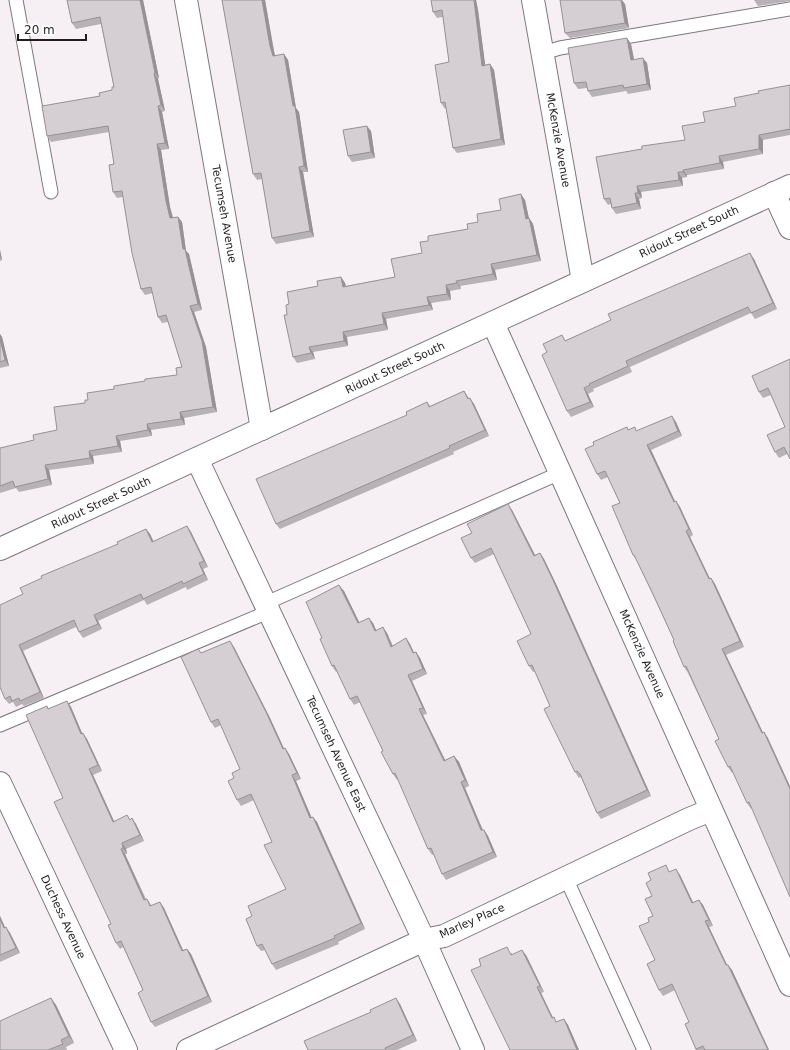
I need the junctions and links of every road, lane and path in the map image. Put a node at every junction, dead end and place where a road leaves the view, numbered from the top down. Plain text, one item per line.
1 (16, 0) edge
2 (186, 0) edge
3 (533, 0) edge
4 (790, 9) edge
5 (543, 53) junction
6 (782, 190) edge
7 (51, 192) dead end
8 (790, 228) edge
9 (583, 281) junction
10 (493, 323) junction
11 (262, 429) junction
12 (197, 459) junction
13 (560, 473) junction
14 (0, 550) edge
15 (266, 608) junction
16 (0, 725) edge
17 (0, 783) edge
18 (711, 810) junction
19 (566, 878) junction
20 (424, 940) junction
21 (790, 985) edge
22 (126, 1050) edge
23 (188, 1050) edge
24 (473, 1050) edge
25 (644, 1050) edge

1 - 7 lane
2 - 11 street, Tecumseh Avenue
3 - 5 street, McKenzie Avenue
4 - 5 lane
5 - 9 street, McKenzie Avenue
6 - 8 street
6 - 9 street, Ridout Street South
9 - 10 street, Ridout Street South
10 - 11 street, Ridout Street South
10 - 13 street, McKenzie Avenue
11 - 12 street, Ridout Street South
12 - 14 street, Ridout Street South
12 - 15 street, Tecumseh Avenue East
13 - 15 lane
13 - 18 street, McKenzie Avenue
15 - 16 lane
15 - 20 street, Tecumseh Avenue East
17 - 22 street, Duchess Avenue
18 - 19 street, Marley Place
18 - 21 street, McKenzie Avenue
19 - 20 street, Marley Place
19 - 25 lane
20 - 23 street, Marley Place
20 - 24 street, Tecumseh Avenue East

